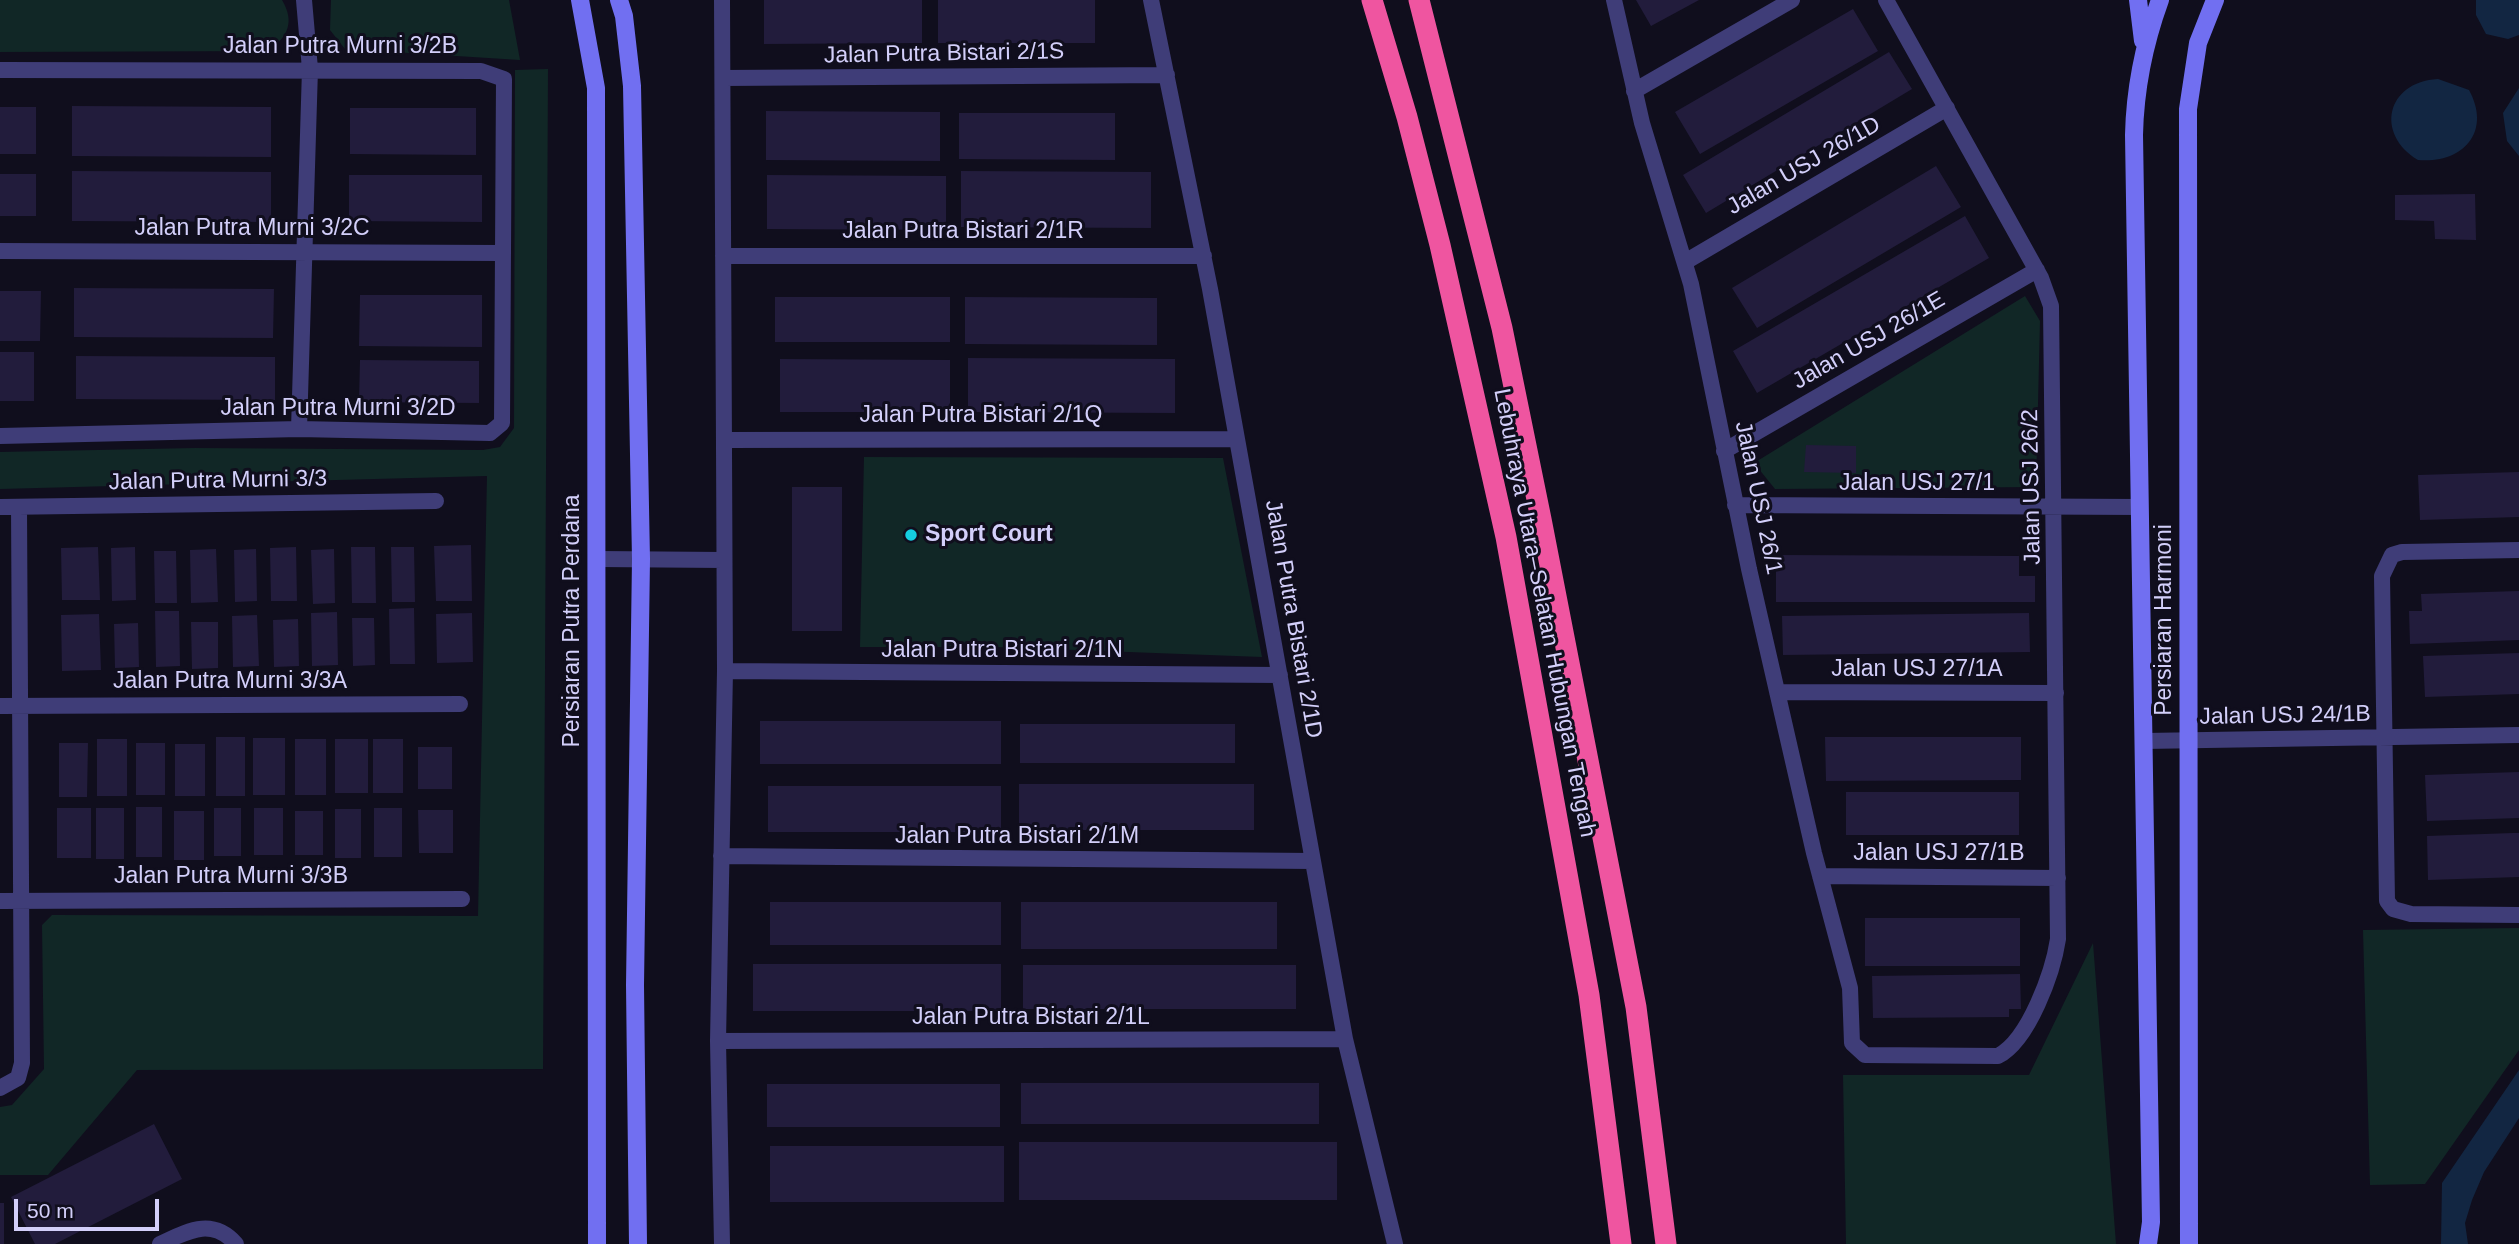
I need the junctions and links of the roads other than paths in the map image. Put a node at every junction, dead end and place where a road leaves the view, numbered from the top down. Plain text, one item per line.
1 (304, 0) edge
2 (580, 0) edge
3 (619, 0) edge
4 (722, 0) edge
5 (1151, 0) edge
6 (1372, 0) edge
7 (1419, 0) edge
8 (1614, 0) edge
9 (1791, 0) edge
10 (1886, 0) edge
11 (2138, 0) edge
12 (2160, 0) edge
13 (2216, 0) edge
14 (2144, 47) junction
15 (310, 69) junction
16 (0, 70) edge
17 (1167, 75) junction
18 (723, 78) junction
19 (1634, 91) junction
20 (1947, 108) junction
21 (0, 251) edge
22 (306, 252) junction
23 (503, 253) junction
24 (723, 256) junction
25 (1204, 256) junction
26 (1685, 262) junction
27 (2037, 270) junction
28 (299, 429) junction
29 (0, 436) edge
30 (1237, 439) junction
31 (724, 440) junction
32 (1724, 451) junction
33 (436, 501) dead end
34 (1735, 505) junction
35 (0, 507) edge
36 (19, 507) junction
37 (2055, 507) junction
38 (2140, 507) junction
39 (2519, 550) edge
40 (597, 559) junction
41 (641, 559) junction
42 (724, 559) junction
43 (724, 671) junction
44 (1280, 675) junction
45 (1777, 692) junction
46 (2056, 693) junction
47 (460, 704) dead end
48 (0, 706) edge
49 (20, 706) junction
50 (2519, 735) edge
51 (2384, 737) junction
52 (2189, 740) junction
53 (2144, 741) junction
54 (721, 856) junction
55 (1313, 861) junction
56 (1820, 876) junction
57 (2058, 878) junction
58 (462, 899) dead end
59 (0, 901) edge
60 (21, 901) junction
61 (2519, 915) edge
62 (2033, 1010) joint
63 (1345, 1039) junction
64 (718, 1041) junction
65 (0, 1088) edge
66 (160, 1244) edge
67 (236, 1244) edge
68 (597, 1244) edge
69 (638, 1244) edge
70 (722, 1244) edge
71 (1395, 1244) edge
72 (1621, 1244) edge
73 (1666, 1244) edge
74 (2148, 1244) edge
75 (2189, 1244) edge

1 - 15 street
2 - 40 main road, Persiaran Putra Perdana
3 - 41 main road
4 - 18 street
5 - 17 street, Jalan Putra Bistari 2/1D
6 - 72 highway, Lebuhraya Utara–Selatan Hubungan Tengah
7 - 73 highway, Lebuhraya Utara–Selatan Hubungan Tengah
8 - 19 street, Jalan USJ 26/1
9 - 19 street
10 - 20 street, Jalan USJ 26/2
11 - 14 main road
12 - 14 main road, Persiaran Harmoni
13 - 52 main road, Persiaran Harmoni
14 - 38 main road, Persiaran Harmoni
15 - 16 street, Jalan Putra Murni 3/2B
15 - 22 street
15 - 23 street, Jalan Putra Murni 3/2B
17 - 18 street, Jalan Putra Bistari 2/1S
17 - 25 street, Jalan Putra Bistari 2/1D
18 - 24 street
19 - 26 street, Jalan USJ 26/1
20 - 26 street, Jalan USJ 26/1D
20 - 27 street, Jalan USJ 26/2
21 - 22 street, Jalan Putra Murni 3/2C
22 - 23 street, Jalan Putra Murni 3/2C
22 - 28 street
23 - 28 street, Jalan Putra Murni 3/2D
24 - 25 street, Jalan Putra Bistari 2/1R
24 - 31 street
25 - 30 street, Jalan Putra Bistari 2/1D
26 - 32 street, Jalan USJ 26/1
27 - 32 street, Jalan USJ 26/1E
27 - 37 street, Jalan USJ 26/2
28 - 29 street, Jalan Putra Murni 3/2D
30 - 31 street, Jalan Putra Bistari 2/1Q
30 - 44 street, Jalan Putra Bistari 2/1D
31 - 42 street
32 - 34 street, Jalan USJ 26/1
33 - 36 street, Jalan Putra Murni 3/3
34 - 37 street, Jalan USJ 27/1
34 - 45 street, Jalan USJ 26/1
35 - 36 street, Jalan Putra Murni 3/3
36 - 49 street
37 - 38 street, Jalan USJ 27/1
37 - 46 street, Jalan USJ 26/2
38 - 53 main road, Persiaran Harmoni
39 - 51 street
40 - 41 street
40 - 68 main road, Persiaran Putra Perdana
41 - 42 street
41 - 69 main road
42 - 43 street
43 - 44 street, Jalan Putra Bistari 2/1N
43 - 54 street
44 - 55 street, Jalan Putra Bistari 2/1D
45 - 46 street, Jalan USJ 27/1A
45 - 56 street, Jalan USJ 26/1
46 - 57 street, Jalan USJ 26/2
47 - 49 street, Jalan Putra Murni 3/3A
48 - 49 street, Jalan Putra Murni 3/3A
49 - 60 street
50 - 51 street, Jalan USJ 24/1B
51 - 52 street, Jalan USJ 24/1B
51 - 61 street
52 - 53 street, Jalan USJ 24/1B
52 - 75 main road, Persiaran Harmoni
53 - 74 main road, Persiaran Harmoni
54 - 55 street, Jalan Putra Bistari 2/1M
54 - 64 street
55 - 63 street, Jalan Putra Bistari 2/1D
56 - 57 street, Jalan USJ 27/1B
56 - 62 street, Jalan USJ 26/1
57 - 62 street, Jalan USJ 26/2
58 - 60 street, Jalan Putra Murni 3/3B
59 - 60 street, Jalan Putra Murni 3/3B
60 - 65 street
63 - 64 street, Jalan Putra Bistari 2/1L
63 - 71 street, Jalan Putra Bistari 2/1D
64 - 70 street
66 - 67 street

